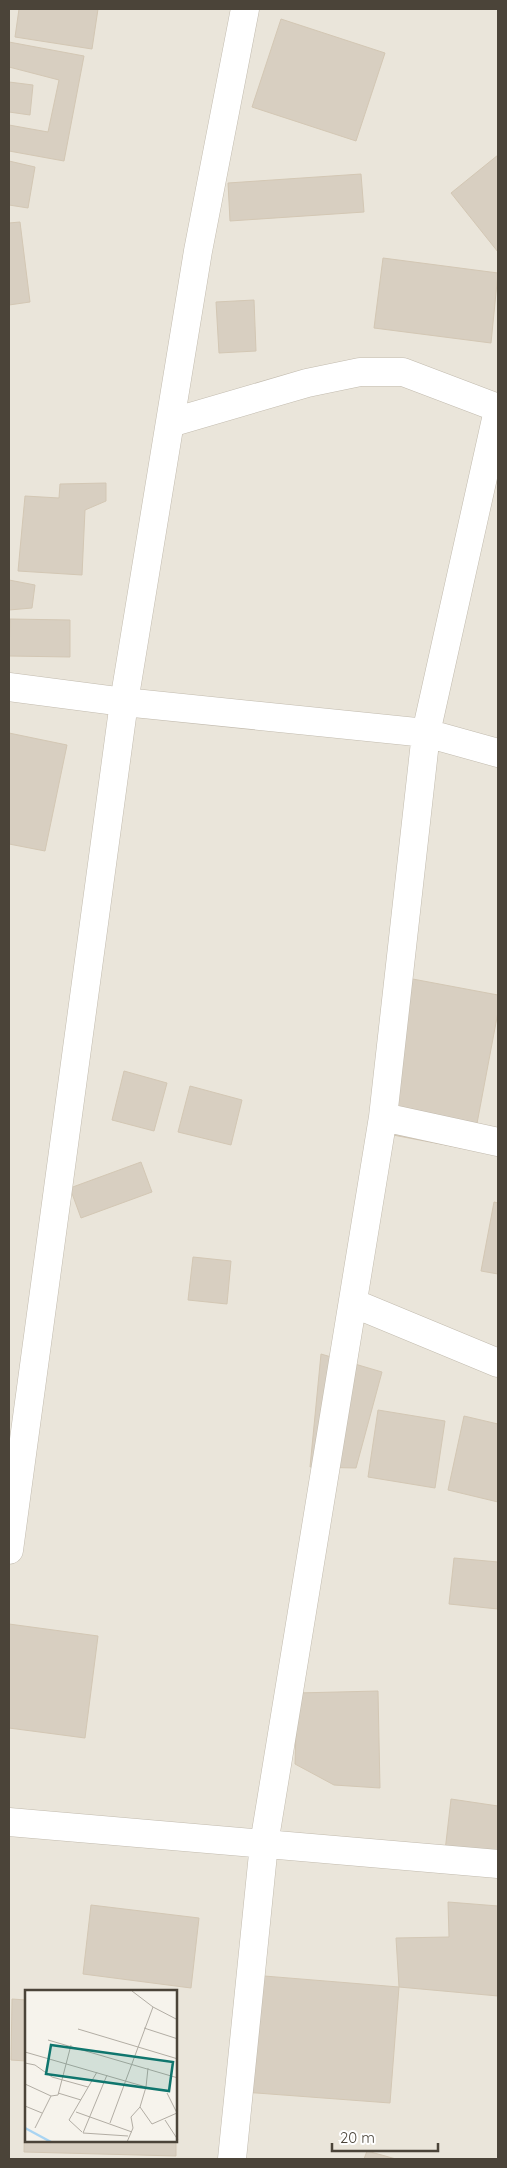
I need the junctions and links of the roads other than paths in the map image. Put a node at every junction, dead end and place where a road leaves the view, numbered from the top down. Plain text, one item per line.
1 (245, 9) edge
2 (498, 409) edge
3 (170, 423) junction
4 (9, 686) edge
5 (124, 702) junction
6 (426, 733) junction
7 (498, 753) edge
8 (383, 1117) junction
9 (498, 1142) edge
10 (353, 1303) junction
11 (498, 1363) edge
12 (9, 1550) edge
13 (9, 1822) edge
14 (264, 1844) junction
15 (498, 1864) edge
16 (232, 2159) edge

1 - 3 street
2 - 3 street
2 - 6 street
3 - 5 street
4 - 5 street
5 - 6 street
5 - 12 street
6 - 7 street
6 - 8 street
8 - 9 street
8 - 10 street
10 - 11 street
10 - 14 street
13 - 14 street
14 - 15 street
14 - 16 street

